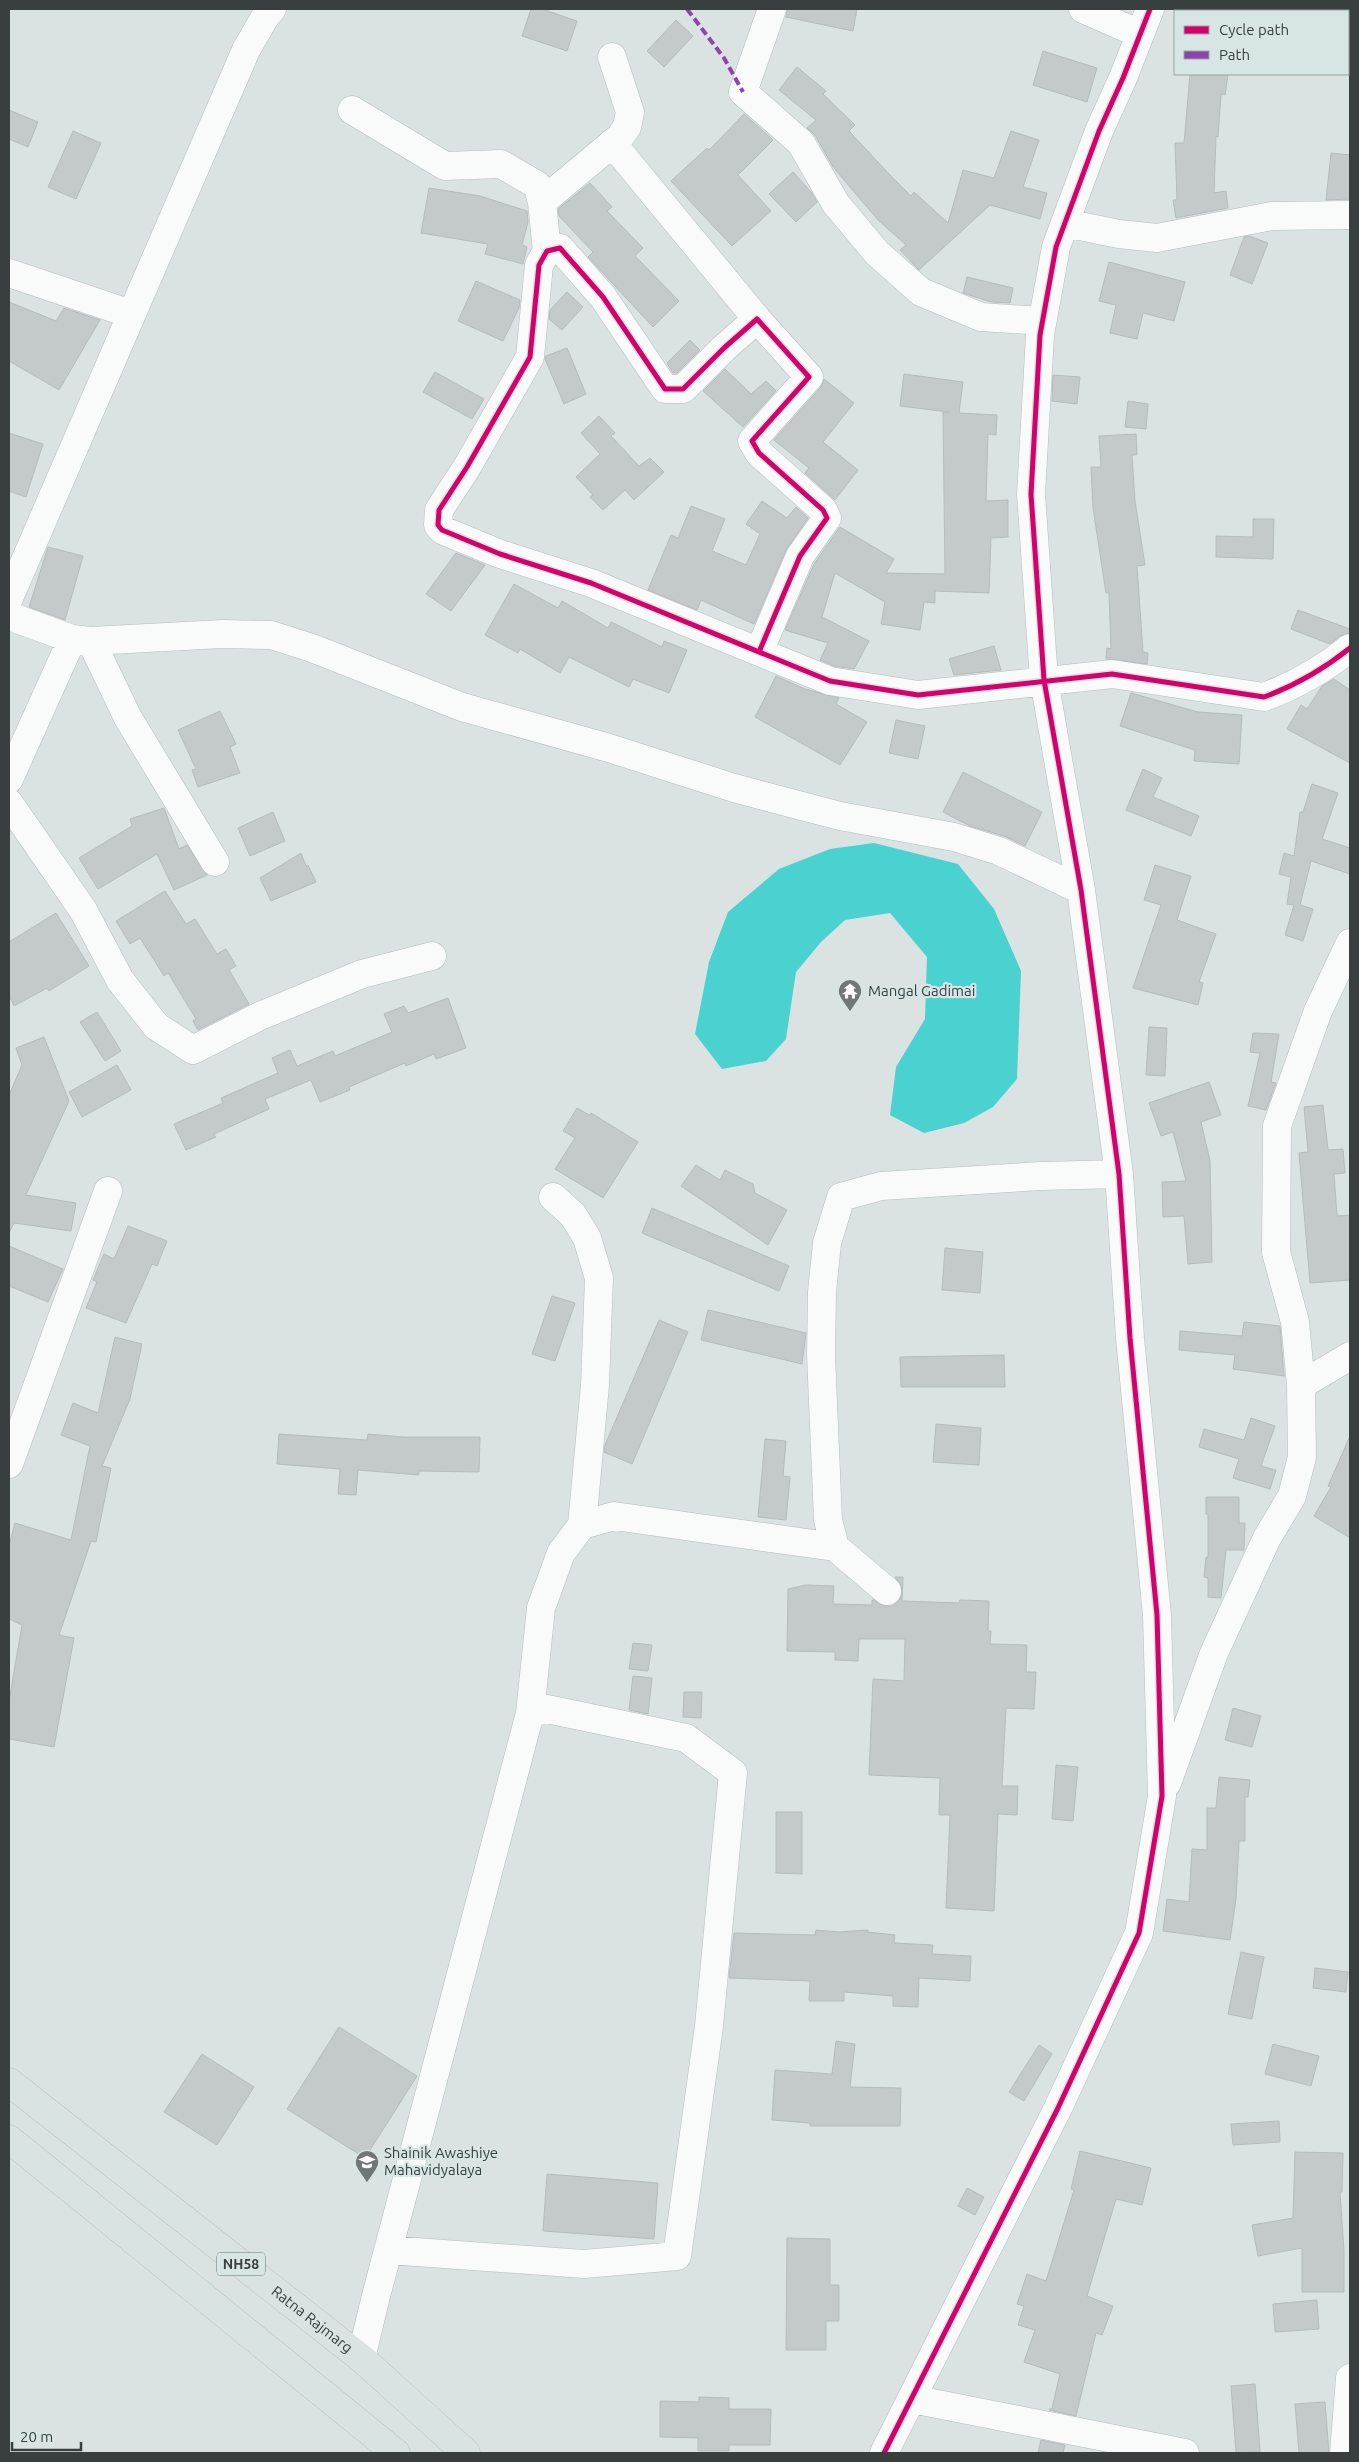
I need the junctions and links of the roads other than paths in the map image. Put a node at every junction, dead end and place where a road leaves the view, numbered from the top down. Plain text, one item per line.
1 (272, 9) edge
2 (772, 9) edge
3 (1083, 9) edge
4 (1150, 9) edge
5 (1140, 34) junction
6 (612, 57) dead end
7 (352, 110) dead end
8 (612, 143) junction
9 (542, 202) junction
10 (1350, 215) edge
11 (1065, 223) junction
12 (547, 251) junction
13 (9, 273) edge
14 (132, 314) junction
15 (757, 319) junction
16 (1042, 321) junction
17 (9, 598) edge
18 (9, 616) edge
19 (82, 640) junction
20 (1350, 648) edge
21 (759, 652) junction
22 (1044, 680) junction
23 (9, 779) edge
24 (9, 803) edge
25 (215, 862) dead end
26 (1081, 890) junction
27 (1350, 943) edge
28 (432, 956) dead end
29 (1119, 1174) junction
30 (108, 1191) dead end
31 (552, 1197) dead end
32 (1350, 1356) edge
33 (1301, 1385) junction
34 (9, 1464) edge
35 (582, 1525) junction
36 (835, 1547) junction
37 (887, 1591) dead end
38 (530, 1714) junction
39 (1162, 1796) junction
40 (9, 2082) edge
41 (9, 2139) edge
42 (388, 2250) junction
43 (362, 2358) junction
44 (1350, 2378) edge
45 (912, 2399) junction
46 (396, 2453) edge
47 (466, 2453) edge
48 (884, 2453) edge
49 (1185, 2453) edge
50 (1344, 2453) edge

1 - 14 street
2 - 16 street
3 - 5 street
4 - 5 street
5 - 11 street
6 - 8 street
7 - 9 street
8 - 9 street
8 - 15 street
9 - 12 street
10 - 11 street
11 - 16 street
12 - 15 street
12 - 21 street
13 - 14 street
14 - 17 street
15 - 21 street
16 - 22 street
18 - 19 street
19 - 23 street
19 - 25 street
19 - 26 street
20 - 22 street
21 - 22 street
22 - 26 street
24 - 28 street
26 - 29 street
27 - 33 street
29 - 36 street
29 - 39 street
30 - 34 street
31 - 35 street
32 - 33 street
33 - 39 street
35 - 36 street
35 - 38 street
36 - 37 street
38 - 42 street
38 - 42 street
39 - 45 street
40 - 43 main road, Ratna Rajmarg / NH58
41 - 46 main road
42 - 43 street
43 - 47 main road, Ratna Rajmarg / NH58
44 - 50 street
45 - 48 street
45 - 49 street

